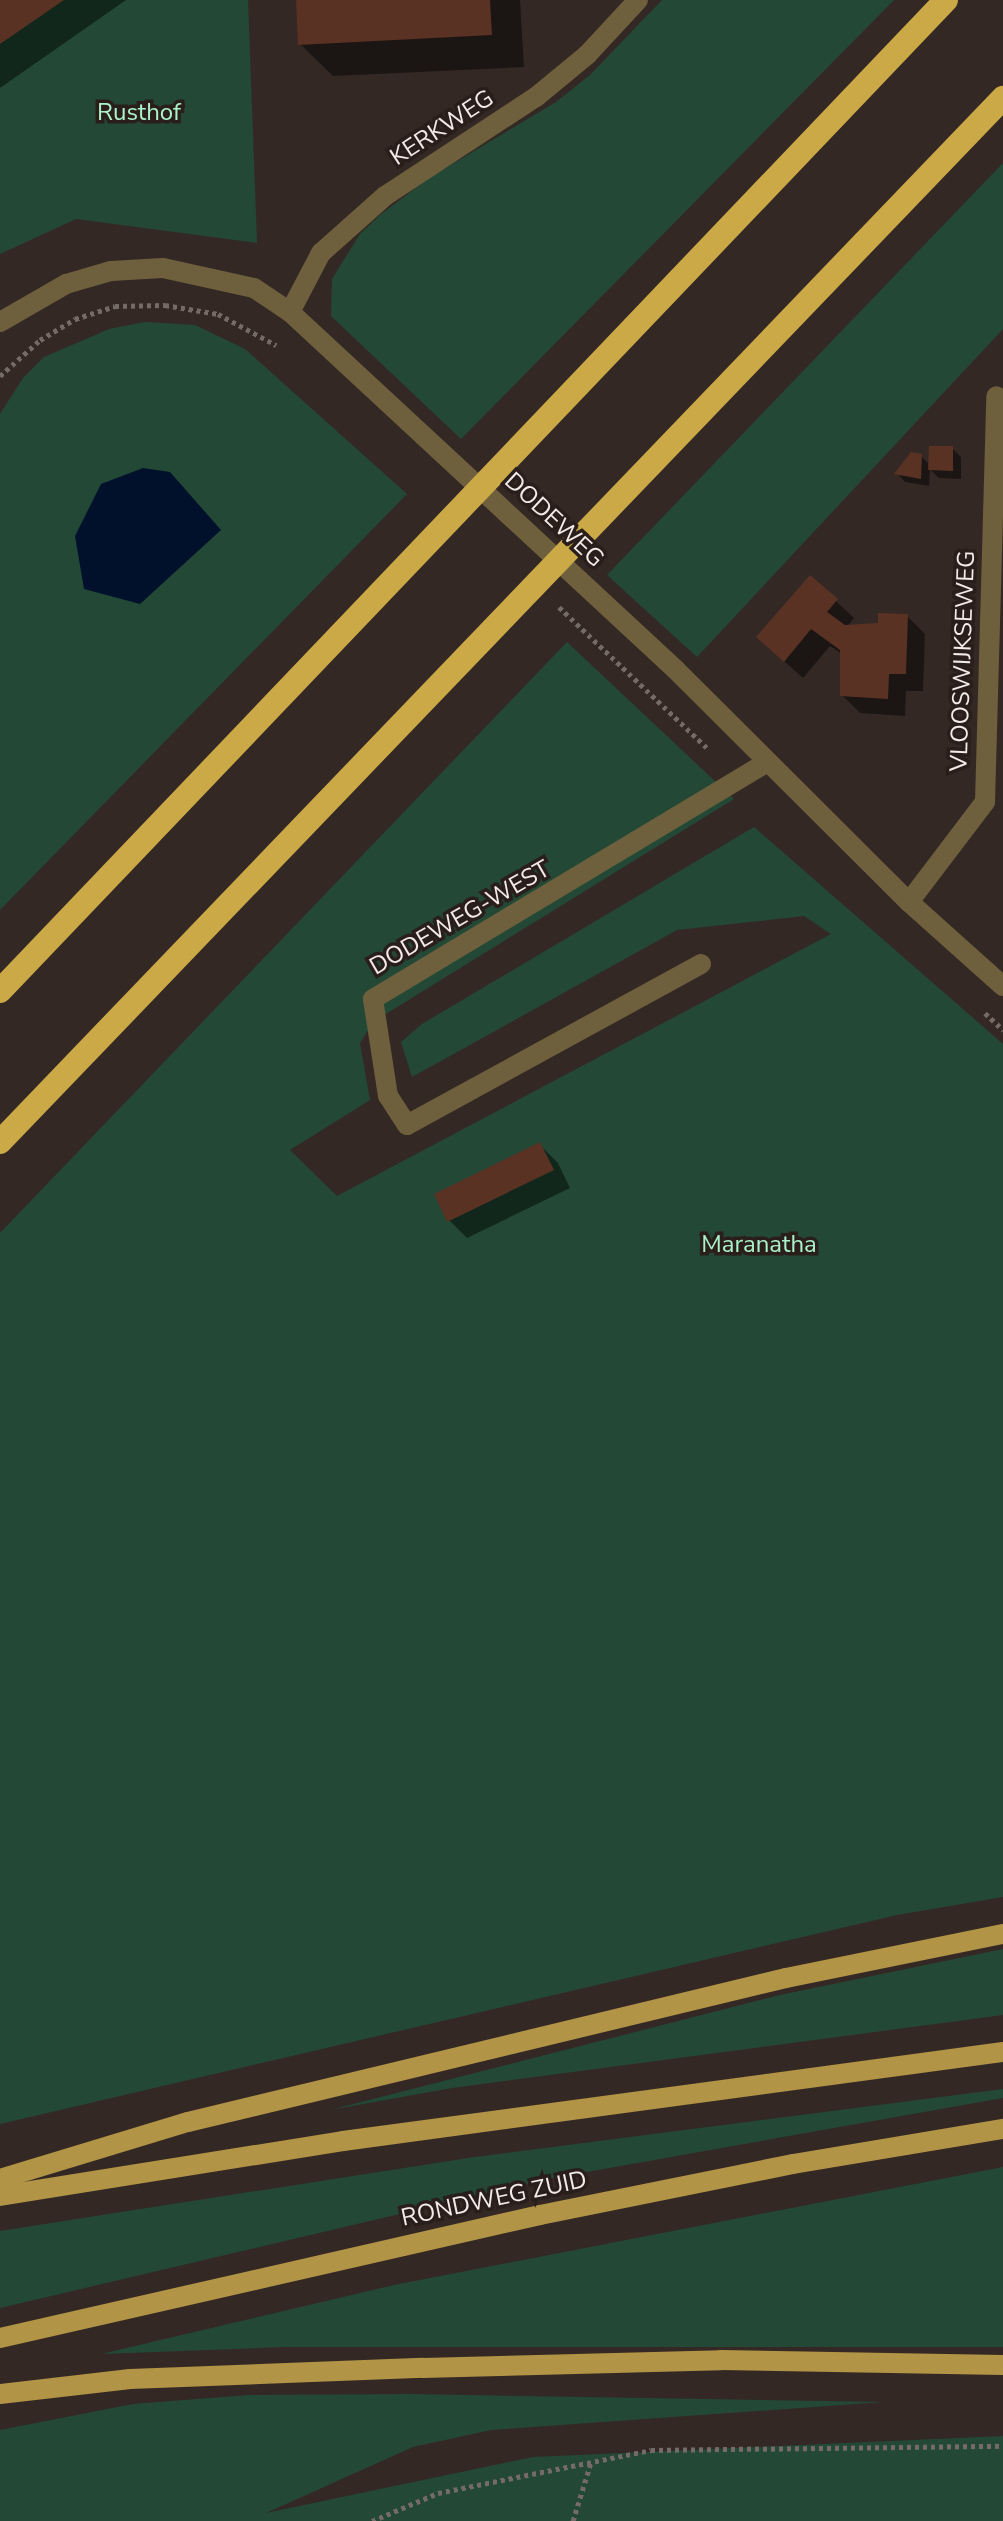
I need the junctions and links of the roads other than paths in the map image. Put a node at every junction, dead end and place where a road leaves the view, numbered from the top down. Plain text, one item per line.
1 (638, 0) edge
2 (946, 0) edge
3 (1003, 98) edge
4 (290, 312) junction
5 (0, 322) edge
6 (996, 396) dead end
7 (998, 513) edge
8 (766, 763) junction
9 (909, 902) junction
10 (701, 964) dead end
11 (1003, 986) edge
12 (0, 991) edge
13 (0, 1142) edge
14 (1003, 1934) edge
15 (1003, 2052) edge
16 (1003, 2129) edge
17 (0, 2179) edge
18 (0, 2196) edge
19 (0, 2338) edge
20 (1003, 2365) edge
21 (0, 2394) edge

1 - 4 street, KERKWEG
2 - 12 highway
3 - 13 highway
4 - 5 street, DODEWEG
4 - 8 street, DODEWEG
6 - 7 street, VLOOSWIJKSEWEG
7 - 9 street, VLOOSWIJKSEWEG
8 - 9 street, DODEWEG
8 - 10 street, DODEWEG-WEST
9 - 11 street, DODEWEG
14 - 17 main road
15 - 18 main road
16 - 19 main road, RONDWEG ZUID
20 - 21 main road

